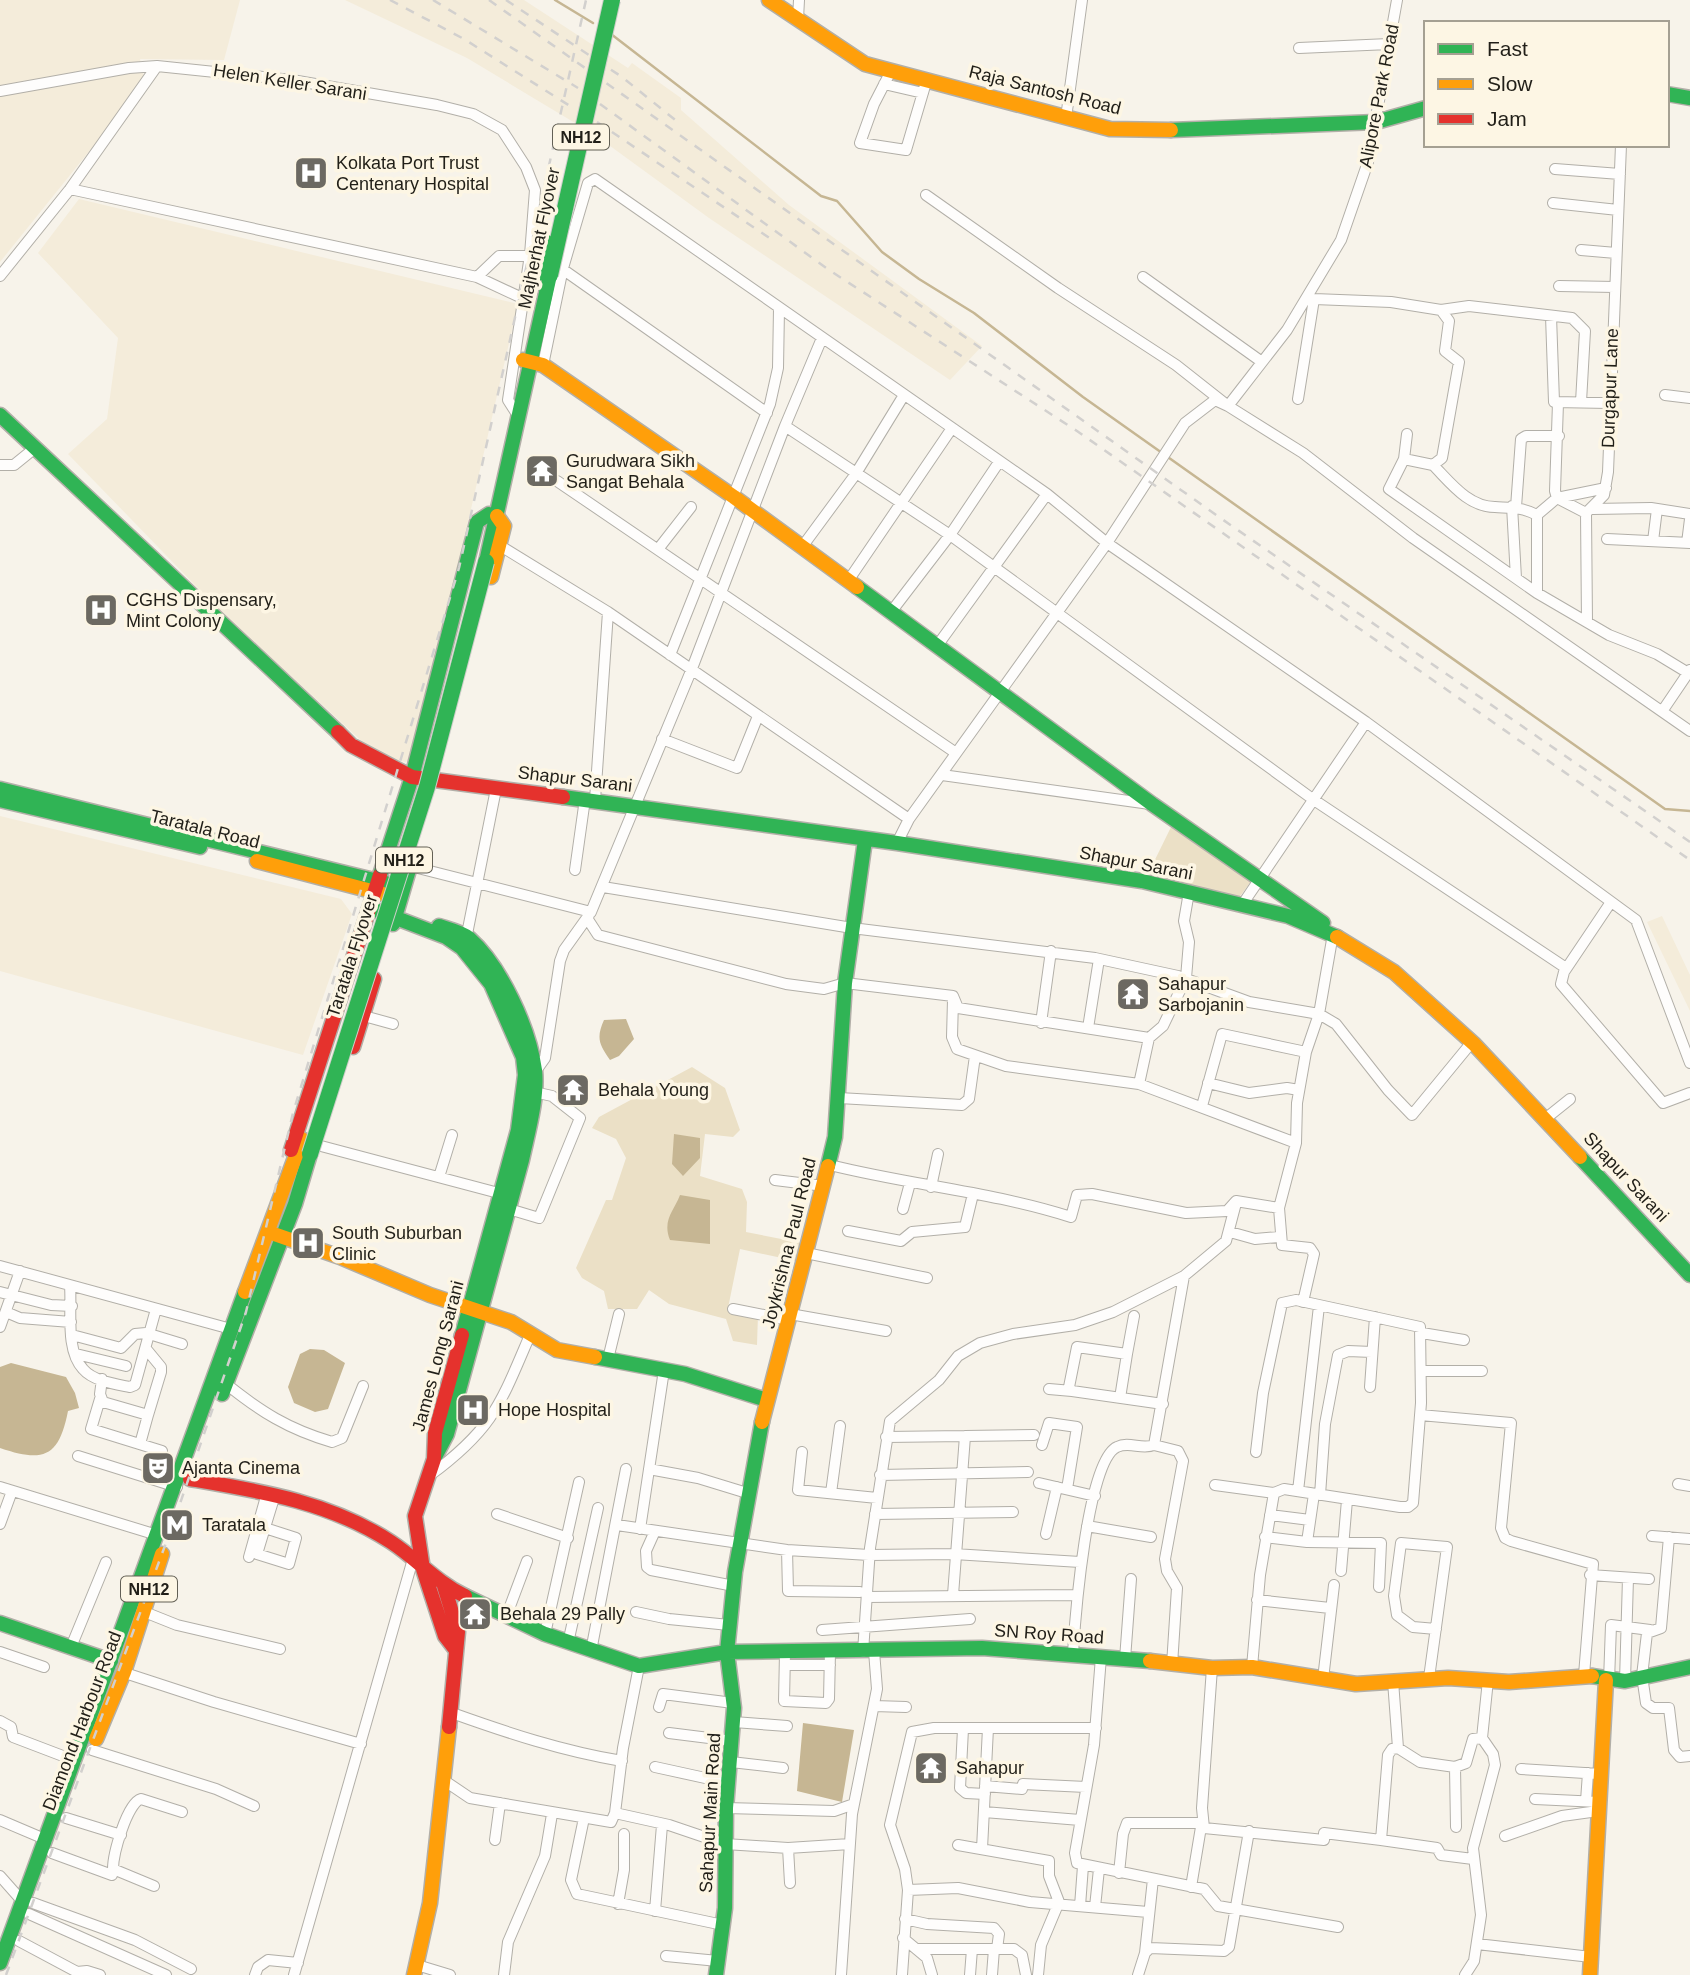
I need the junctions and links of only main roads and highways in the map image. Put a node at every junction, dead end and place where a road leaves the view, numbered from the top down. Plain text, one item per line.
1 (603, 0) edge
2 (612, 0) edge
3 (769, 0) edge
4 (1669, 94) edge
5 (1690, 98) edge
6 (1424, 109) edge
7 (550, 272) junction
8 (533, 363) junction
9 (0, 415) edge
10 (493, 515) junction
11 (482, 558) junction
12 (412, 777) junction
13 (437, 781) junction
14 (0, 789) edge
15 (0, 800) edge
16 (865, 840) junction
17 (374, 896) junction
18 (400, 902) junction
19 (1333, 934) junction
20 (504, 997) junction
21 (315, 1150) junction
22 (507, 1200) junction
23 (288, 1201) junction
24 (276, 1235) junction
25 (1690, 1275) edge
26 (475, 1311) junction
27 (767, 1400) junction
28 (183, 1483) junction
29 (418, 1564) junction
30 (444, 1586) junction
31 (0, 1623) edge
32 (455, 1650) junction
33 (727, 1652) junction
34 (114, 1667) junction
35 (1690, 1667) edge
36 (1613, 1681) junction
37 (50, 1847) junction
38 (29, 1906) junction
39 (0, 1963) edge
40 (717, 1968) edge
41 (415, 1970) edge
42 (5, 1975) edge
43 (1590, 1975) edge

1 - 7 main road, Majherhat Flyover / NH12, bridge
2 - 7 main road, Majherhat Flyover / NH12, bridge
3 - 6 main road, Raja Santosh Road
4 - 5 main road
7 - 8 main road, Majherhat Flyover / NH12
8 - 10 main road, NH12
8 - 10 main road, NH12
8 - 19 main road
9 - 12 main road, Shapur Sarani
10 - 11 main road, Taratala Flyover / NH12
10 - 12 main road
10 - 13 main road
11 - 21 main road, Taratala Flyover / NH12, bridge
11 - 23 main road, Taratala Flyover / NH12
12 - 13 main road, Shapur Sarani
12 - 17 main road
13 - 16 main road, Shapur Sarani
13 - 18 main road
14 - 17 main road
15 - 17 main road, Taratala Road
16 - 19 main road, Shapur Sarani
16 - 27 main road, Joykrishna Paul Road
17 - 18 main road
17 - 18 main road
17 - 23 main road
18 - 20 main road
18 - 21 main road
19 - 25 main road, Shapur Sarani
20 - 22 main road
20 - 22 main road
21 - 23 main road, Taratala Flyover / NH12
22 - 26 main road
23 - 24 main road, Diamond Harbour Road / NH12
24 - 26 main road
24 - 28 main road, Diamond Harbour Road / NH12
24 - 28 main road, Diamond Harbour Road / NH12
26 - 27 main road
26 - 29 main road
27 - 33 main road, Joykrishna Paul Road
28 - 29 main road, SN Roy Road
28 - 34 main road, Diamond Harbour Road / NH12
28 - 34 main road, Diamond Harbour Road / NH12
29 - 30 main road, SN Roy Road
29 - 32 main road
30 - 32 main road
30 - 33 main road, SN Roy Road
31 - 34 main road
32 - 41 main road
33 - 36 main road, SN Roy Road
33 - 40 main road, Sahapur Main Road
34 - 37 main road, Diamond Harbour Road / NH12
34 - 37 main road, Diamond Harbour Road / NH12
35 - 36 main road
36 - 43 main road
37 - 38 main road, Diamond Harbour Road / NH12
38 - 39 main road, Diamond Harbour Road / NH12
38 - 42 main road, Diamond Harbour Road / NH12

